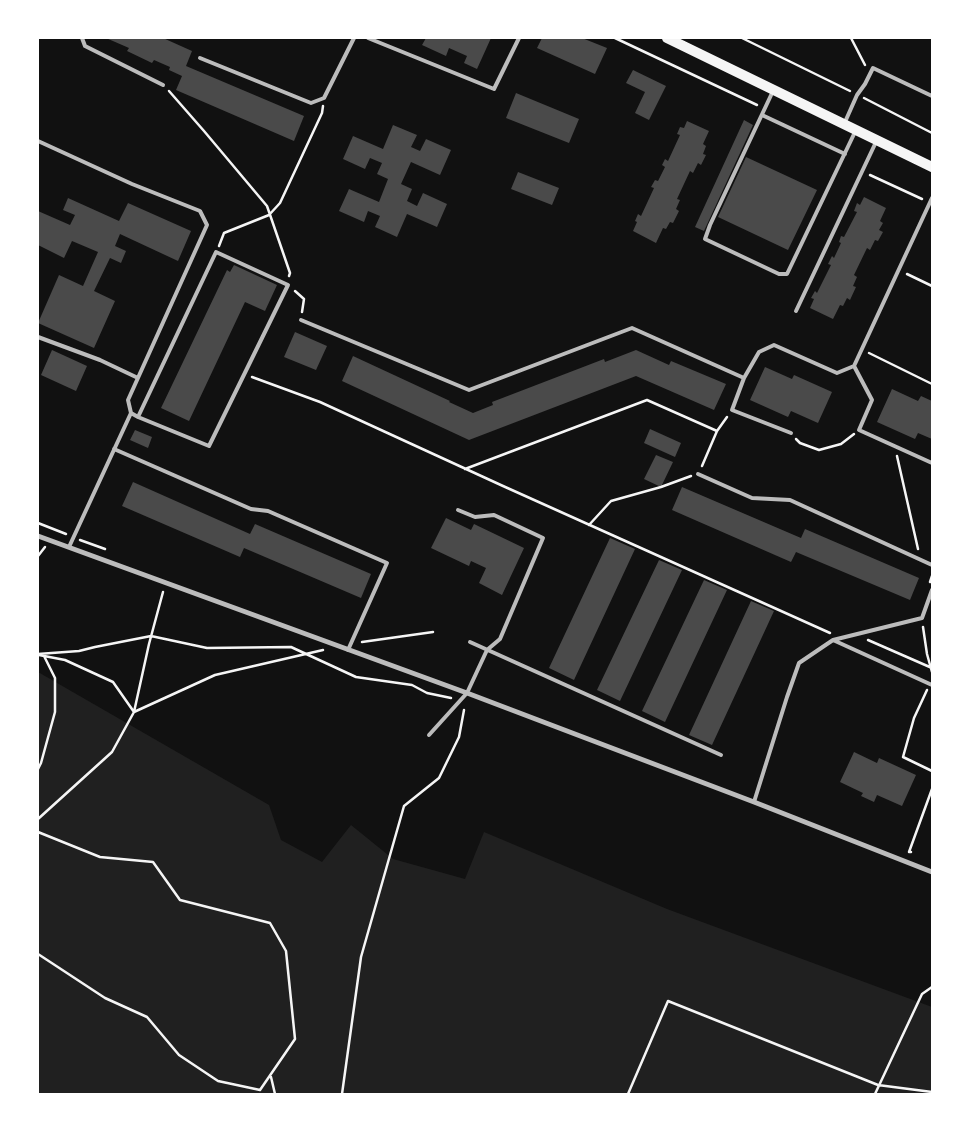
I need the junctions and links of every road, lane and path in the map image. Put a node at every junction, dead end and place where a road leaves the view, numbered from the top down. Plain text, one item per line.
1 (82, 38) edge
2 (354, 38) edge
3 (368, 38) edge
4 (519, 38) edge
5 (615, 38) edge
6 (667, 38) edge
7 (742, 38) edge
8 (851, 38) edge
9 (200, 58) dead end
10 (870, 74) junction
11 (163, 85) joint
12 (774, 90) junction
13 (857, 95) junction
14 (932, 96) edge
15 (324, 98) junction
16 (765, 109) junction
17 (762, 115) junction
18 (844, 124) junction
19 (856, 130) junction
20 (932, 133) edge
21 (877, 140) junction
22 (38, 141) edge
23 (845, 154) junction
24 (932, 167) edge
25 (862, 172) junction
26 (932, 201) edge
27 (269, 215) junction
28 (216, 252) junction
29 (906, 274) dead end
30 (288, 285) junction
31 (932, 286) edge
32 (796, 311) dead end
33 (301, 320) joint
34 (38, 337) edge
35 (869, 353) dead end
36 (854, 366) junction
37 (245, 374) junction
38 (138, 378) junction
39 (744, 378) junction
40 (932, 384) edge
41 (732, 410) junction
42 (131, 413) junction
43 (138, 417) junction
44 (859, 430) junction
45 (717, 431) junction
46 (791, 433) joint
47 (895, 446) junction
48 (114, 449) junction
49 (932, 463) edge
50 (465, 469) junction
51 (698, 474) junction
52 (458, 510) dead end
53 (589, 524) junction
54 (38, 536) edge
55 (69, 547) junction
56 (921, 560) junction
57 (932, 565) edge
58 (932, 576) edge
59 (165, 583) junction
60 (930, 584) dead end
61 (932, 590) edge
62 (922, 618) junction
63 (433, 632) dead end
64 (833, 634) dead end
65 (854, 634) junction
66 (151, 636) junction
67 (834, 640) junction
68 (470, 642) dead end
69 (350, 643) junction
70 (339, 646) junction
71 (348, 650) junction
72 (487, 650) junction
73 (38, 654) edge
74 (305, 654) junction
75 (44, 656) junction
76 (932, 669) edge
77 (931, 684) edge
78 (467, 693) junction
79 (460, 700) junction
80 (134, 712) junction
81 (430, 734) dead end
82 (721, 754) dead end
83 (38, 769) edge
84 (932, 772) edge
85 (932, 789) edge
86 (754, 802) junction
87 (38, 819) edge
88 (38, 832) edge
89 (917, 855) dead end
90 (932, 872) edge
91 (38, 954) edge
92 (932, 987) edge
93 (270, 1076) junction
94 (878, 1085) junction
95 (932, 1092) edge
96 (275, 1094) edge
97 (342, 1094) edge
98 (628, 1094) edge
99 (875, 1094) edge

1 - 11 lane
2 - 15 lane
3 - 4 lane
5 - 16 path
6 - 12 main road
7 - 13 path
8 - 10 path
9 - 15 lane
10 - 13 lane
10 - 14 lane
11 - 27 path
12 - 16 lane
12 - 18 main road
13 - 18 lane
13 - 20 path
15 - 27 path
16 - 17 lane
17 - 23 lane
17 - 23 lane
18 - 19 main road
19 - 21 main road
19 - 23 lane
21 - 24 main road
21 - 25 lane
22 - 38 lane
25 - 26 path
25 - 32 lane
26 - 36 lane
27 - 28 path
27 - 30 path
28 - 30 lane
28 - 43 lane
29 - 31 path
30 - 33 path
30 - 37 lane
33 - 39 lane
34 - 38 lane
35 - 40 path
36 - 39 lane
36 - 44 lane
37 - 43 lane
37 - 50 path
38 - 42 lane
39 - 41 lane
41 - 45 path
41 - 46 lane
42 - 43 lane
42 - 48 lane
44 - 46 path
44 - 47 lane
45 - 50 path
45 - 51 path
47 - 49 lane
47 - 56 path
48 - 55 lane
48 - 69 lane
50 - 53 path
51 - 53 path
51 - 56 lane
52 - 72 lane
53 - 64 path
54 - 55 street
55 - 59 street
56 - 57 lane
58 - 60 path
59 - 66 path
59 - 70 street
61 - 62 lane
62 - 65 lane
62 - 76 path
63 - 69 path
65 - 67 lane
65 - 76 path
66 - 73 path
66 - 74 path
66 - 80 path
67 - 77 lane
67 - 86 lane
68 - 72 lane
69 - 71 lane
70 - 71 street
70 - 74 path
71 - 78 street
72 - 78 lane
72 - 82 lane
73 - 75 path
74 - 79 path
74 - 80 path
75 - 80 path
75 - 83 path
77 - 84 path
78 - 79 lane
78 - 86 street
78 - 97 path
79 - 81 lane
80 - 87 path
85 - 89 path
86 - 90 street
88 - 93 path
91 - 93 path
92 - 94 path
93 - 96 path
94 - 95 path
94 - 98 path
94 - 99 path

